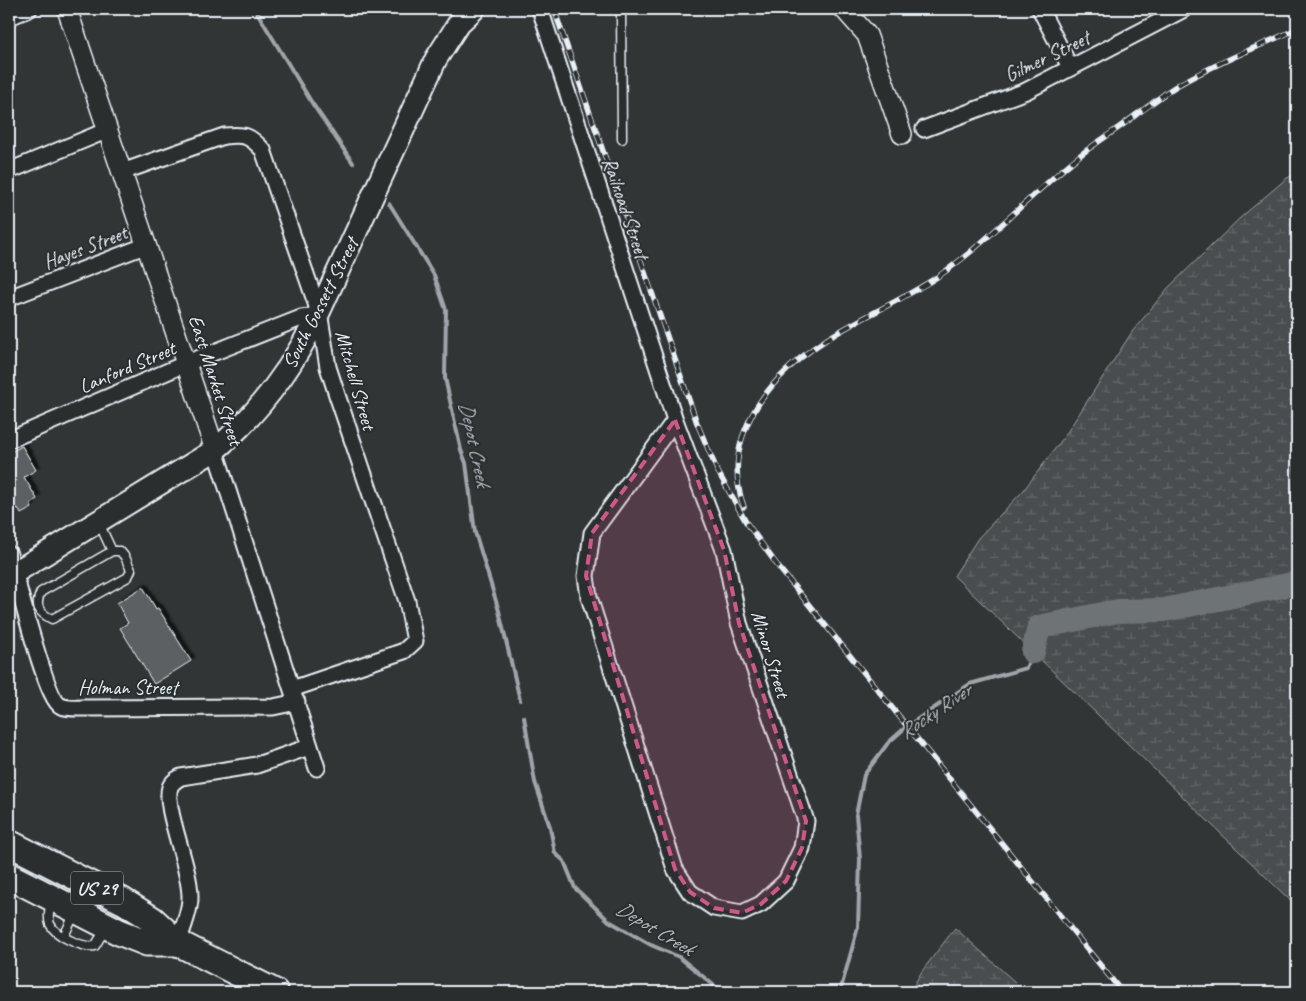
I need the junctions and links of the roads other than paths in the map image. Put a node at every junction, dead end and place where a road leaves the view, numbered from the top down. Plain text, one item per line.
1 (29, 9) edge
2 (67, 9) edge
3 (474, 9) edge
4 (540, 9) edge
5 (621, 9) edge
6 (844, 9) edge
7 (1040, 9) edge
8 (1184, 9) edge
9 (9, 17) edge
10 (1070, 67) junction
11 (924, 129) dead end
12 (108, 130) junction
13 (902, 134) dead end
14 (622, 139) dead end
15 (9, 170) edge
16 (122, 172) junction
17 (147, 245) junction
18 (9, 298) edge
19 (318, 316) junction
20 (187, 363) junction
21 (675, 420) junction
22 (9, 440) edge
23 (215, 450) junction
24 (98, 522) junction
25 (112, 551) junction
26 (11, 567) edge
27 (41, 592) junction
28 (23, 599) junction
29 (294, 696) junction
30 (309, 747) junction
31 (317, 768) dead end
32 (9, 843) edge
33 (9, 876) edge
34 (52, 898) junction
35 (76, 910) junction
36 (107, 926) junction
37 (64, 936) junction
38 (178, 943) junction
39 (275, 992) edge

1 - 9 street
2 - 12 street, East Market Street
3 - 19 main road, South Gossett Street
4 - 21 street, Railroad Street
5 - 14 lane
6 - 13 street
7 - 10 street
8 - 10 street, Gilmer Street
10 - 11 street, Gilmer Street
12 - 15 street
12 - 16 street, East Market Street
16 - 17 street, East Market Street
16 - 19 street, Mitchell Street
17 - 18 street, Hayes Street
17 - 20 street, East Market Street
19 - 20 street, Lanford Street
19 - 23 main road, South Gossett Street
19 - 29 street, Mitchell Street
20 - 22 street, Lanford Street
20 - 23 street, East Market Street
21 - 21 street, Minor Street
23 - 24 main road, South Gossett Street
23 - 29 street, East Market Street
24 - 25 lane
24 - 26 main road, South Gossett Street
25 - 27 lane
25 - 27 lane
26 - 28 street, Holman Street
27 - 28 lane
28 - 29 street, Holman Street
29 - 30 street, East Market Street
30 - 31 street, East Market Street
30 - 38 street
32 - 38 highway, US 29
33 - 34 highway, US 29
34 - 35 highway, US 29
34 - 37 lane
35 - 36 highway, US 29
35 - 37 lane
36 - 37 lane
36 - 38 highway, US 29
38 - 39 highway, US 29

